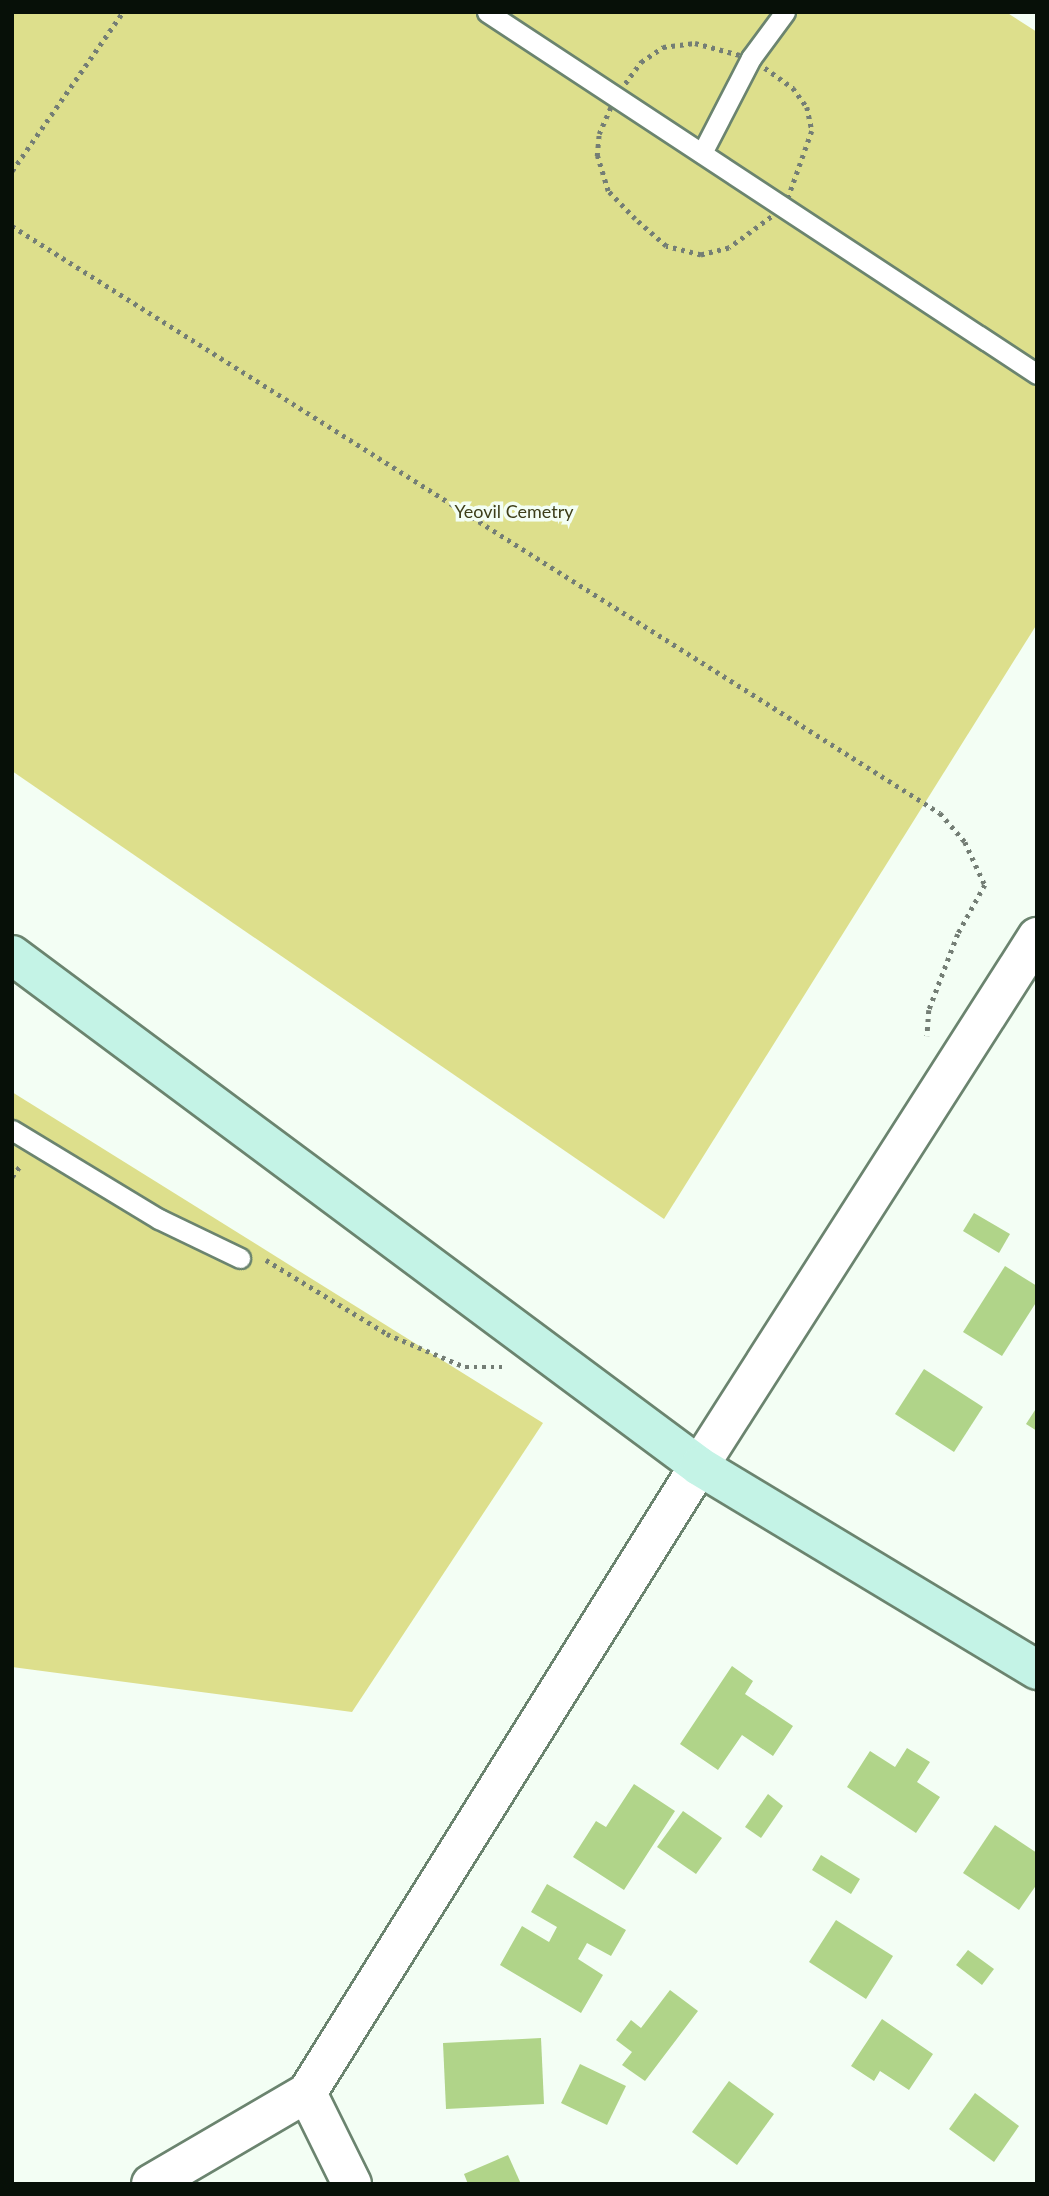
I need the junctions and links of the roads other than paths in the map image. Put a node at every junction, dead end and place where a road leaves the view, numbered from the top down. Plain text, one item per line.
1 (487, 12) edge
2 (785, 12) edge
3 (702, 153) junction
4 (1037, 374) edge
5 (1037, 937) edge
6 (12, 955) edge
7 (12, 1130) edge
8 (240, 1258) road end
9 (699, 1466) junction
10 (1037, 1670) edge
11 (307, 2093) junction
12 (151, 2184) edge
13 (352, 2184) edge

1 - 3 lane
2 - 3 lane
3 - 4 lane
5 - 9 street
6 - 9 street
7 - 8 lane
9 - 10 street
9 - 11 street
11 - 12 street
11 - 13 street

